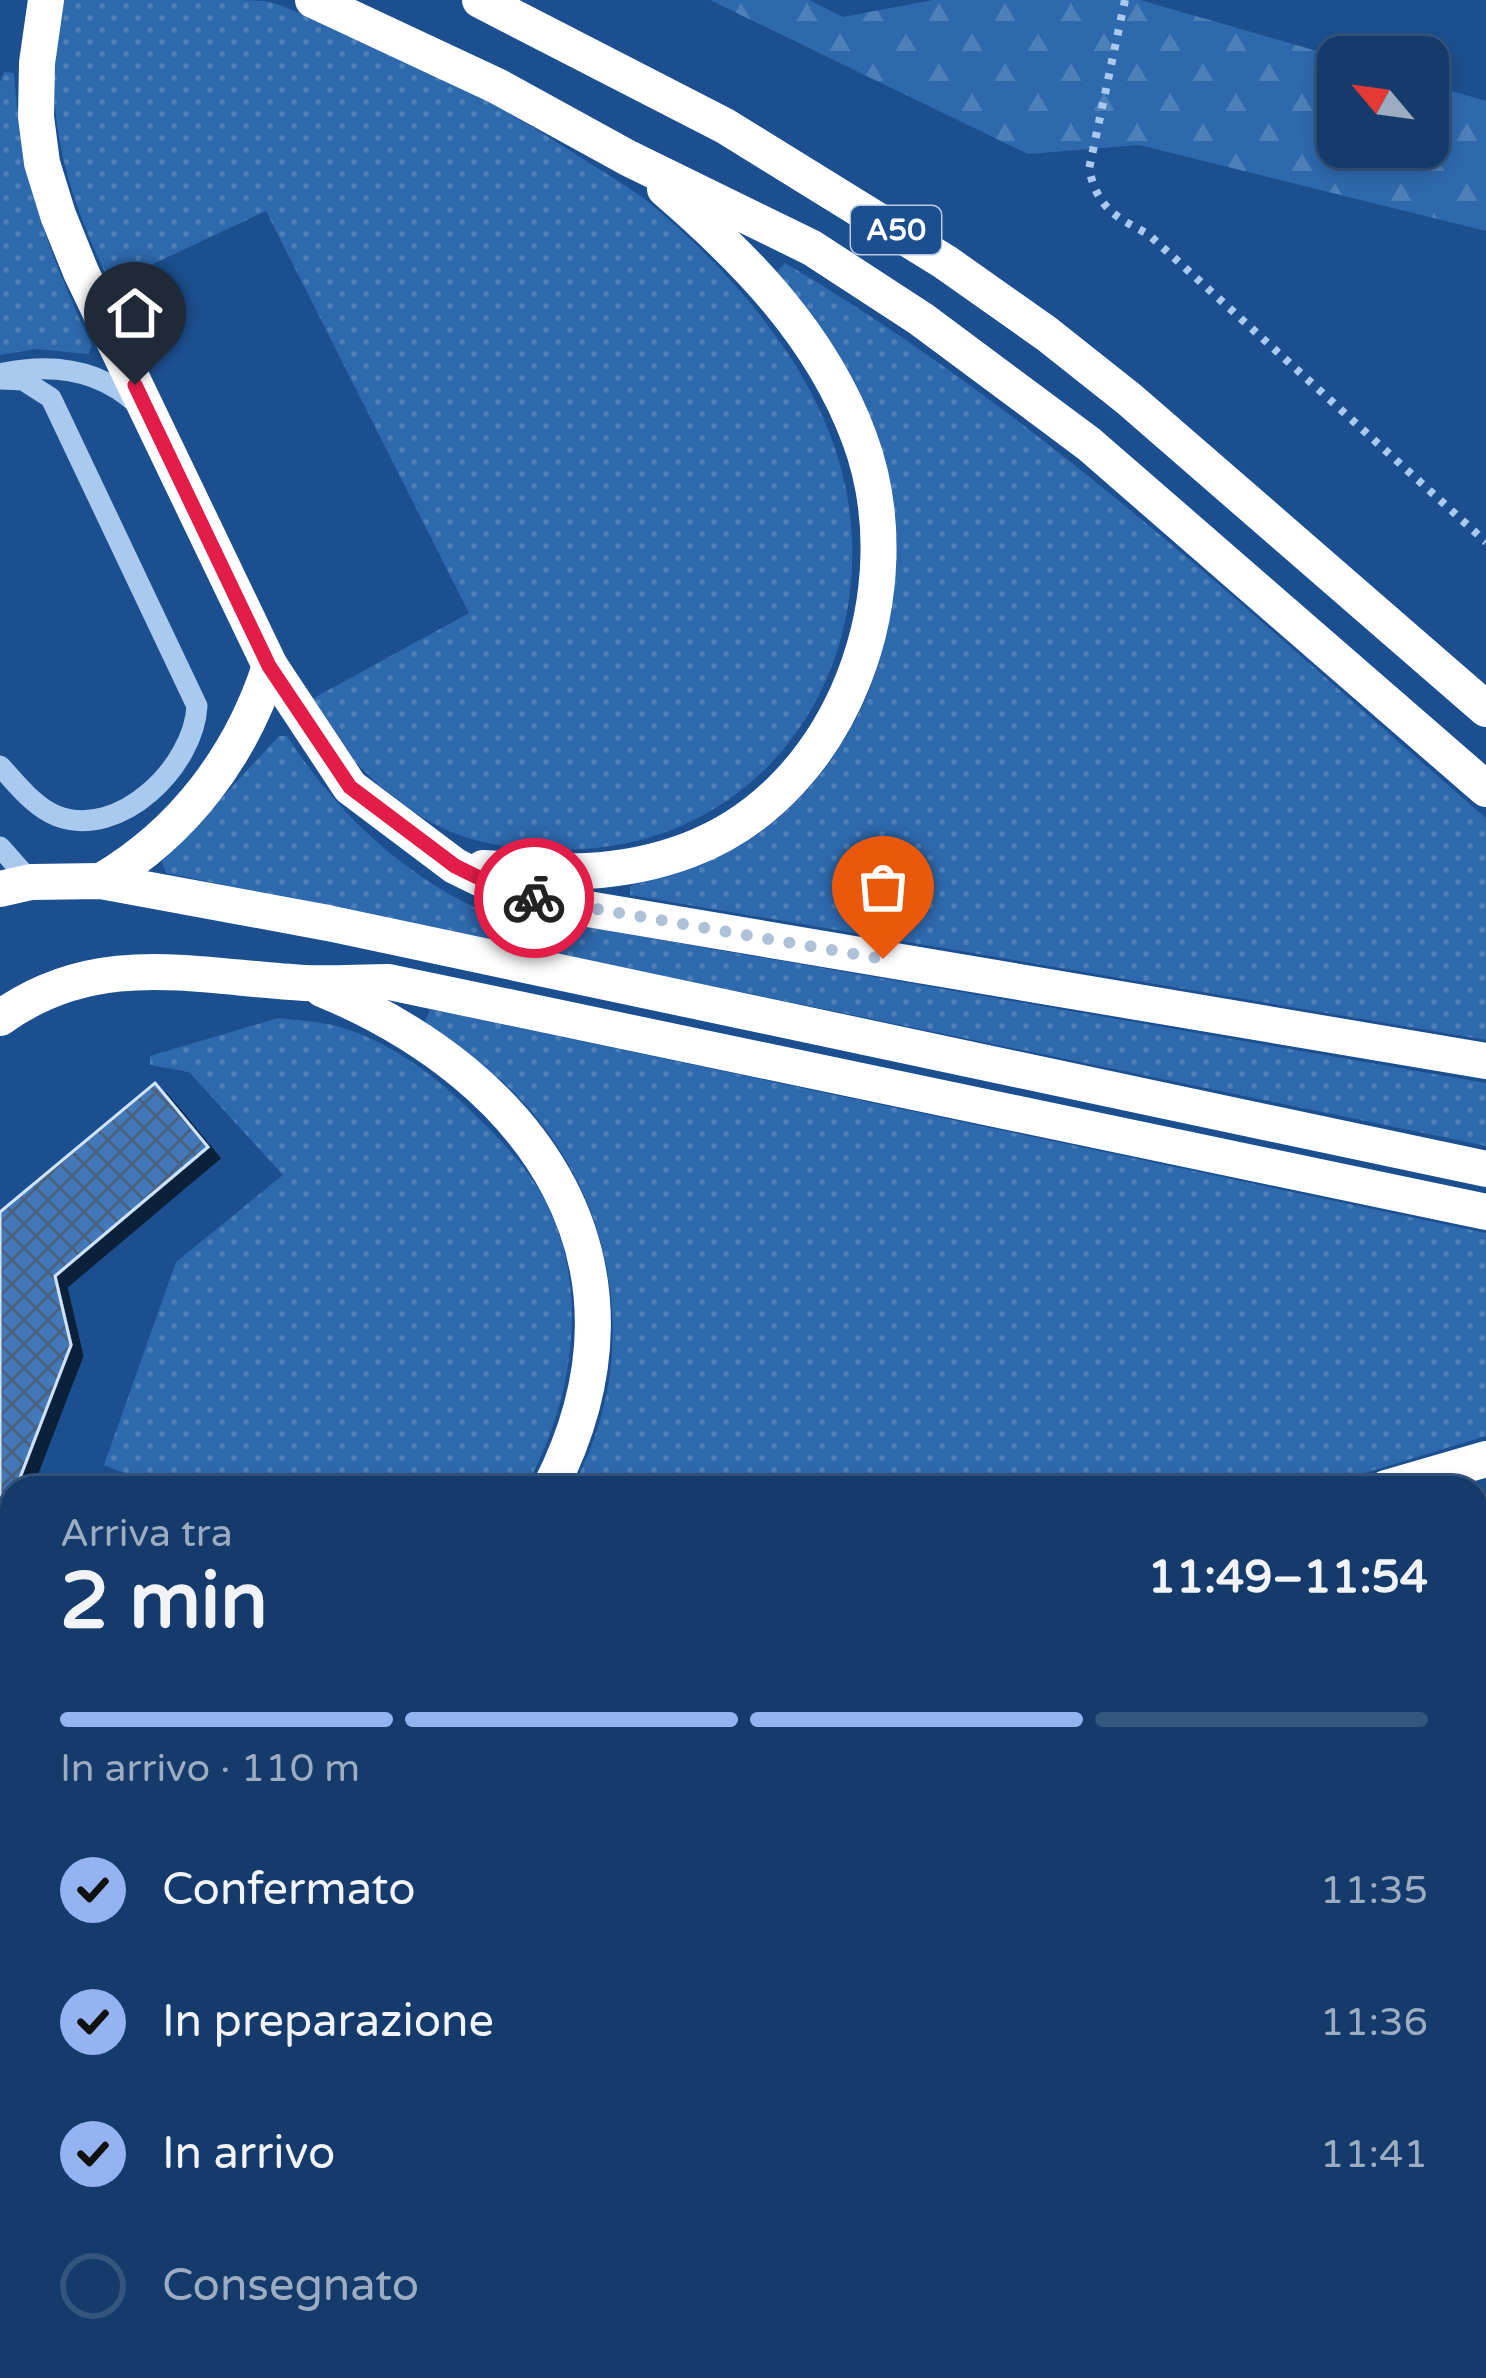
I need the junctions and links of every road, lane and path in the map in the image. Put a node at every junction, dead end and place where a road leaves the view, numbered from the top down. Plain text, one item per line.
1 (46, 0) edge
2 (314, 0) edge
3 (480, 0) edge
4 (1125, 0) edge
5 (628, 158) junction
6 (0, 377) edge
7 (153, 422) junction
8 (1486, 542) edge
9 (269, 666) junction
10 (1486, 709) edge
11 (0, 766) edge
12 (1486, 789) edge
13 (0, 847) edge
14 (455, 866) junction
15 (101, 881) junction
16 (15, 885) edge
17 (308, 983) junction
18 (0, 1018) edge
19 (1486, 1061) edge
20 (1486, 1169) edge
21 (1486, 1211) edge
22 (1486, 1460) edge
23 (555, 1476) edge
24 (1429, 1476) edge

1 - 7 highway
2 - 5 highway
3 - 10 highway, A50
4 - 8 path
5 - 12 highway
5 - 14 highway
6 - 7 street
6 - 11 street
7 - 9 highway
9 - 14 highway
9 - 15 highway
13 - 16 street
14 - 19 highway
15 - 16 highway
15 - 20 highway
17 - 18 highway
17 - 21 highway
17 - 23 highway
22 - 24 highway

